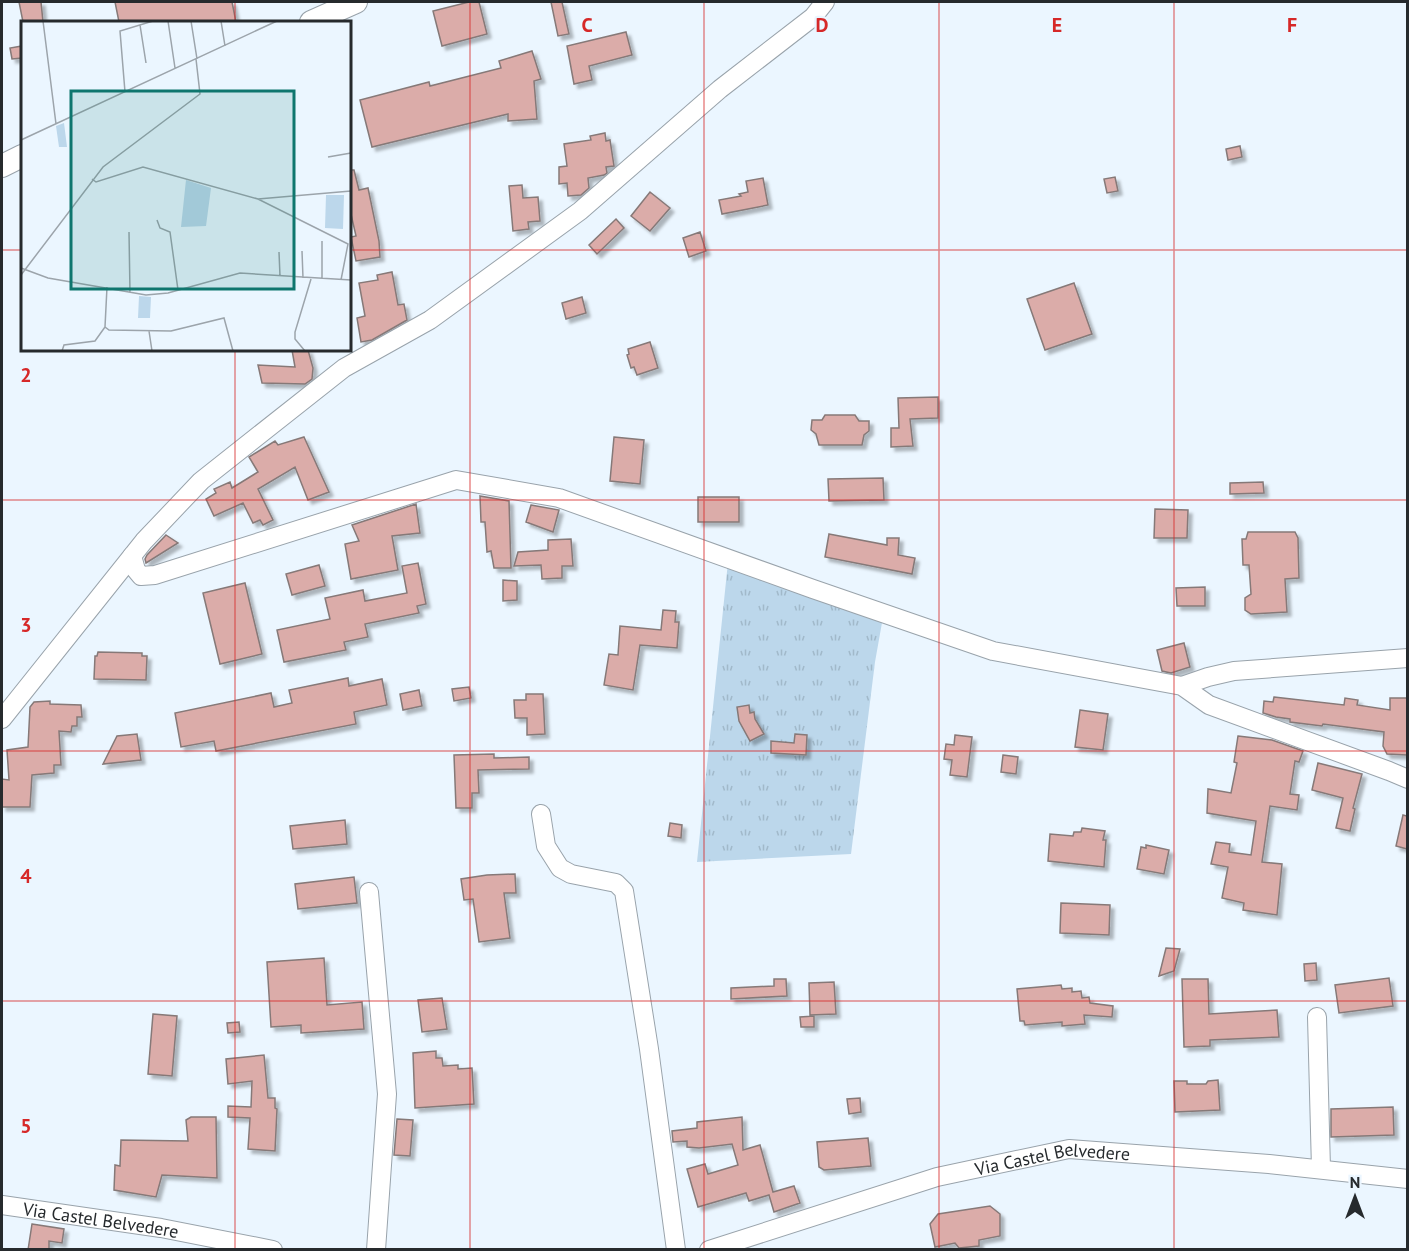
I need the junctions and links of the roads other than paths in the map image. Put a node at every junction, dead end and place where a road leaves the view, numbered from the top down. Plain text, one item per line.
1 (825, 2) edge
2 (345, 4) edge
3 (313, 21) edge
4 (132, 556) junction
5 (1407, 658) edge
6 (1182, 686) junction
7 (2, 719) edge
8 (1407, 779) edge
9 (541, 814) dead end
10 (369, 892) dead end
11 (1317, 1017) dead end
12 (1320, 1169) junction
13 (1407, 1179) edge
14 (2, 1205) edge
15 (227, 1244) edge
16 (273, 1250) edge
17 (376, 1250) edge
18 (676, 1250) edge
19 (709, 1250) edge

1 - 4 street
2 - 3 main road
4 - 6 street
4 - 7 street
5 - 6 street
6 - 8 street
9 - 18 street
10 - 17 street
11 - 12 street
12 - 13 street, Via Castel Belvedere
12 - 19 street, Via Castel Belvedere
14 - 15 street, Via Castel Belvedere
15 - 16 street, Via Castel Belvedere

